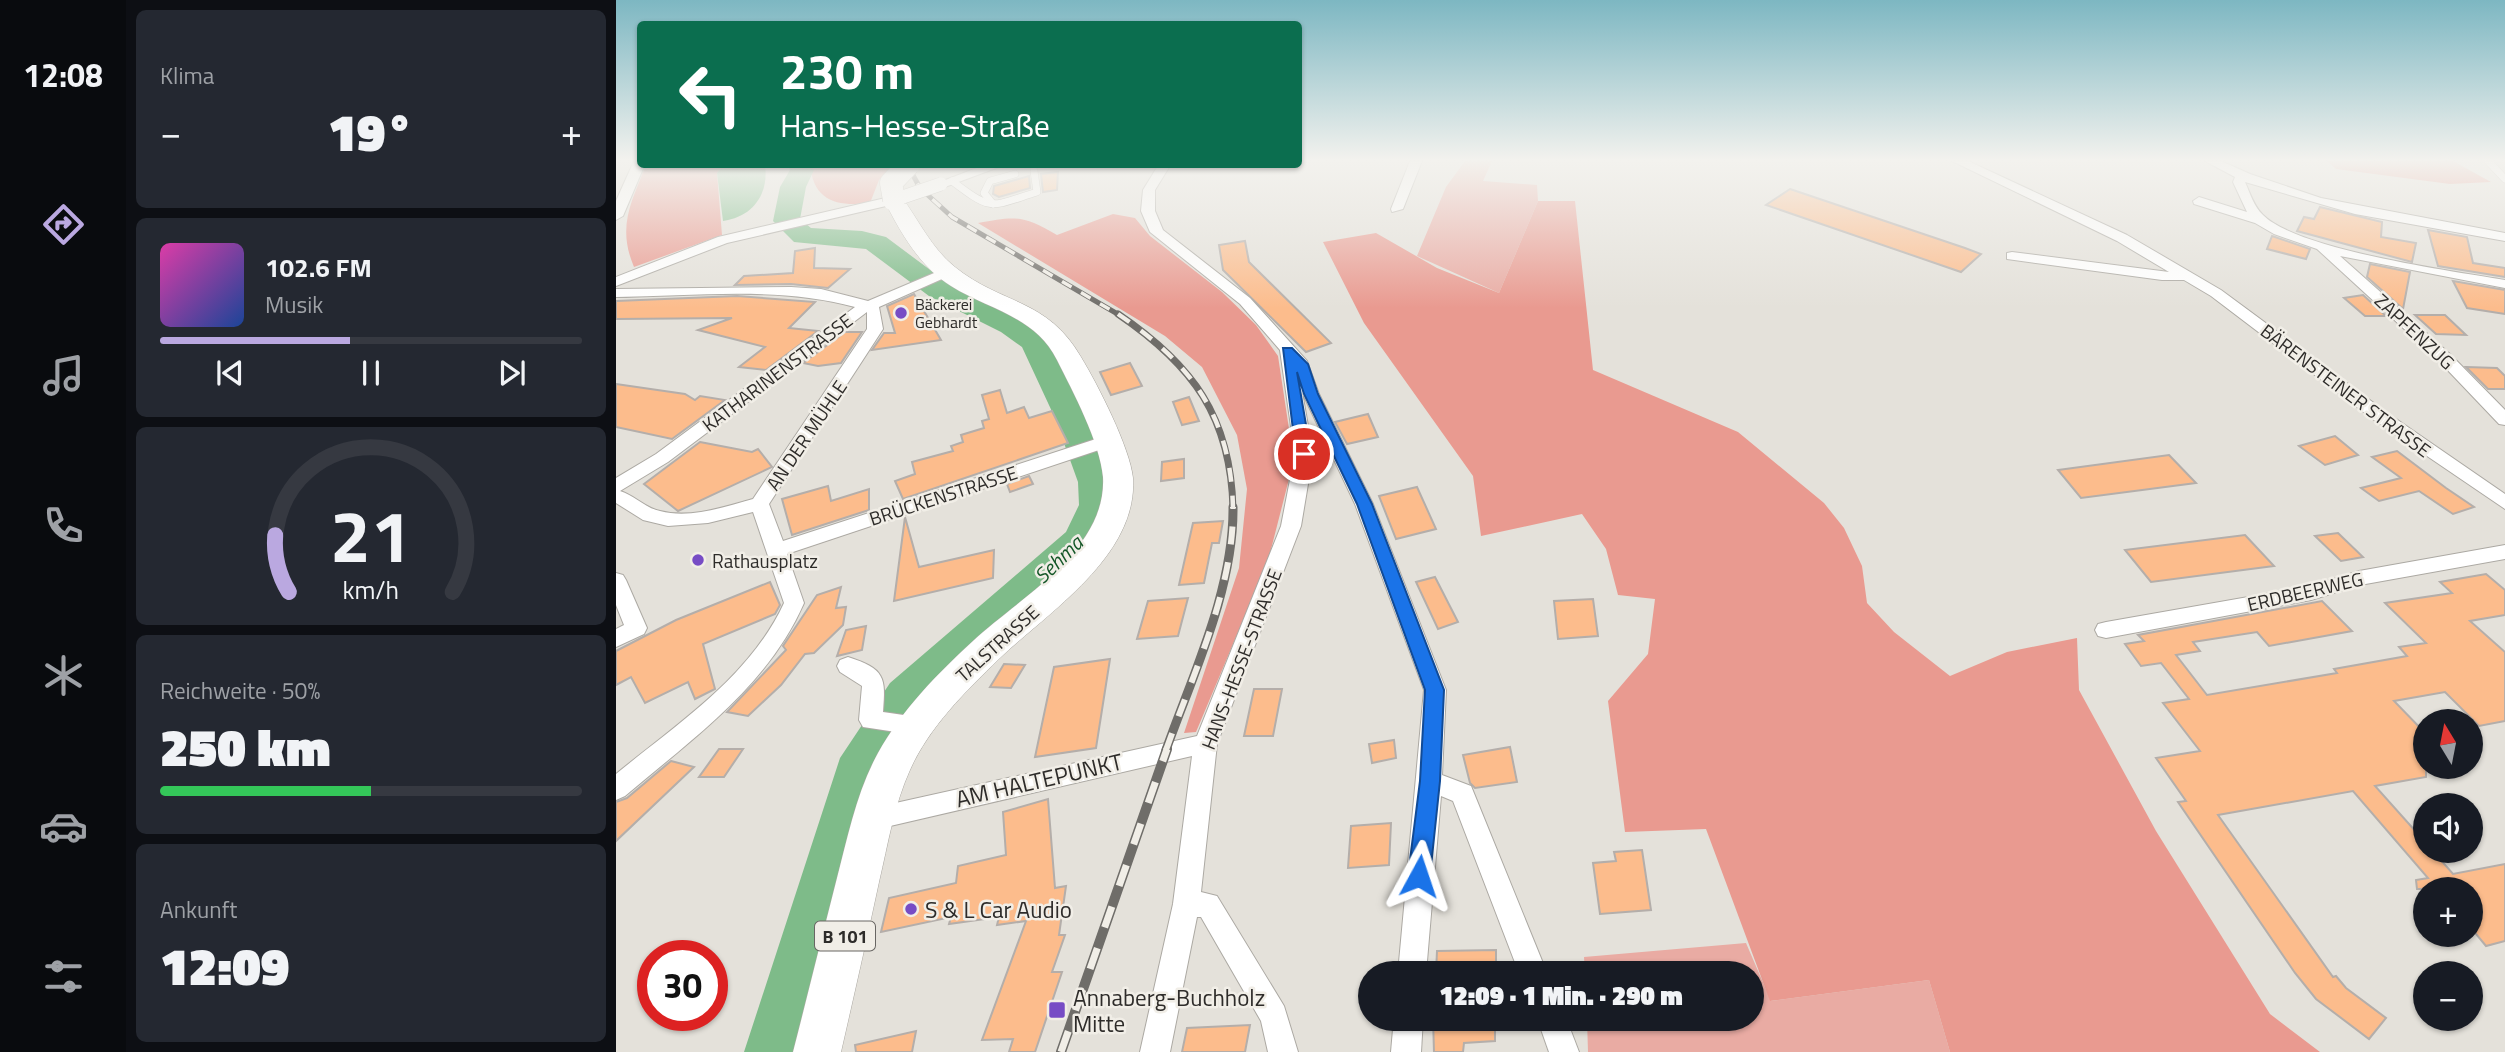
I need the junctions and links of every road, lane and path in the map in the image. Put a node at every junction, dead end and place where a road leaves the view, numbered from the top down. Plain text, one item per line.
1 (853, 210) edge
2 (899, 210) edge
3 (1148, 210) edge
4 (2063, 210) edge
5 (2228, 210) edge
6 (2254, 210) edge
7 (2356, 210) edge
8 (2259, 220) junction
9 (2505, 237) edge
10 (2323, 246) junction
11 (694, 250) joint
12 (2012, 256) dead end
13 (941, 274) junction
14 (2187, 276) junction
15 (617, 281) edge
16 (2505, 284) edge
17 (870, 306) junction
18 (1287, 351) junction
19 (2505, 420) edge
20 (1101, 443) junction
21 (616, 486) edge
22 (616, 496) edge
23 (2505, 503) edge
24 (761, 504) junction
25 (778, 550) junction
26 (2505, 552) edge
27 (616, 580) edge
28 (2105, 630) dead end
29 (616, 639) edge
30 (848, 666) dead end
31 (908, 725) junction
32 (1205, 744) junction
33 (1430, 781) junction
34 (616, 789) edge
35 (873, 819) junction
36 (1186, 904) junction
37 (1413, 961) edge
38 (1528, 961) edge
39 (1408, 1031) edge
40 (1556, 1031) edge
41 (817, 1052) edge
42 (1155, 1052) edge
43 (1283, 1052) edge
44 (1406, 1052) edge
45 (1564, 1052) edge

1 - 11 street
2 - 13 main road, TALSTRASSE / B 101
3 - 18 street
4 - 14 street, BÄRENSTEINER STRASSE
5 - 8 street
6 - 8 street
7 - 9 street
8 - 10 street
10 - 16 street
10 - 19 street, ZAPFENZUG
11 - 15 street
12 - 14 street, BÄRENSTEINER STRASSE
13 - 17 street, KATHARINENSTRASSE
13 - 20 main road, TALSTRASSE / B 101
14 - 23 street, BÄRENSTEINER STRASSE
15 - 17 street
17 - 21 street, KATHARINENSTRASSE
17 - 24 street, AN DER MÜHLE
18 - 32 street, HANS-HESSE-STRASSE
18 - 33 street
20 - 25 street, BRÜCKENSTRASSE
20 - 31 main road, TALSTRASSE / B 101
22 - 24 street
24 - 25 street, AN DER MÜHLE
25 - 34 street, AN DER MÜHLE
26 - 28 street, ERDBEERWEG
27 - 29 street
30 - 31 street
31 - 35 main road, TALSTRASSE / B 101
32 - 35 street, AM HALTEPUNKT
32 - 36 street, HANS-HESSE-STRASSE
33 - 37 street
33 - 38 street
35 - 41 main road, TALSTRASSE / B 101
36 - 42 street, HANS-HESSE-STRASSE
36 - 43 street
39 - 44 street
40 - 45 street

